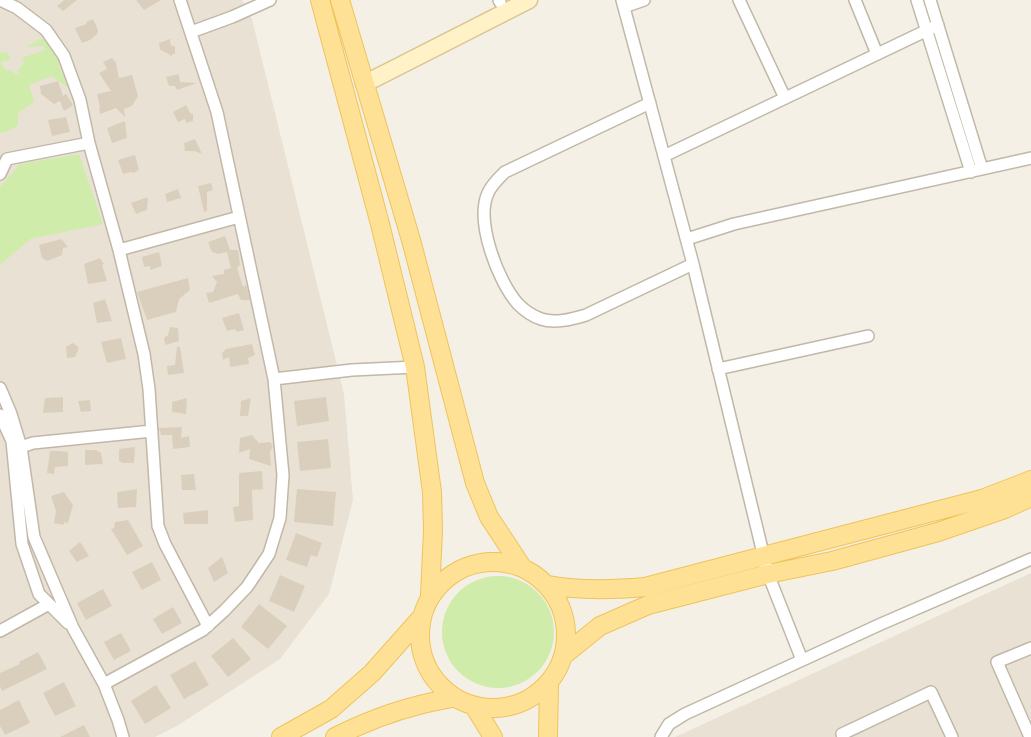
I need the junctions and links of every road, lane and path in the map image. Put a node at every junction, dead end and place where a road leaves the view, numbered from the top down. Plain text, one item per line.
1 (0, 0) edge
2 (180, 0) edge
3 (270, 0) edge
4 (320, 0) edge
5 (340, 0) edge
6 (528, 0) edge
7 (644, 0) edge
8 (739, 0) edge
9 (855, 0) edge
10 (917, 0) edge
11 (930, 0) edge
12 (501, 1) edge
13 (623, 4) edge
14 (938, 25) junction
15 (927, 30) junction
16 (191, 32) junction
17 (877, 54) junction
18 (362, 79) junction
19 (785, 98) junction
20 (650, 103) junction
21 (89, 143) junction
22 (664, 156) junction
23 (1031, 158) edge
24 (3, 159) edge
25 (977, 171) junction
26 (0, 174) edge
27 (239, 217) junction
28 (687, 239) junction
29 (118, 250) junction
30 (694, 264) junction
31 (868, 336) dead end
32 (415, 367) junction
33 (718, 369) junction
34 (274, 379) junction
35 (0, 388) edge
36 (0, 415) edge
37 (152, 431) junction
38 (21, 447) junction
39 (1031, 480) edge
40 (1031, 497) edge
41 (763, 556) junction
42 (1031, 559) edge
43 (522, 567) junction
44 (768, 574) junction
45 (548, 585) junction
46 (430, 596) junction
47 (48, 604) junction
48 (420, 619) junction
49 (208, 626) junction
50 (1, 627) edge
51 (74, 628) junction
52 (1031, 648) edge
53 (564, 655) junction
54 (802, 660) junction
55 (549, 683) junction
56 (104, 684) junction
57 (452, 698) junction
58 (474, 706) junction
59 (121, 732) edge
60 (129, 737) edge
61 (281, 737) edge
62 (335, 737) edge
63 (493, 737) edge
64 (548, 737) edge
65 (661, 737) edge
66 (843, 737) edge
67 (952, 737) edge
68 (1030, 737) edge

1 - 21 street
2 - 16 street
3 - 16 street
4 - 32 main road
5 - 18 main road
6 - 18 street
7 - 13 street
8 - 19 street
9 - 17 street
10 - 15 street
11 - 14 street
12 - 18 street
13 - 20 street
14 - 15 street
14 - 25 street
15 - 17 street
15 - 25 street
16 - 27 street
17 - 19 street
18 - 43 main road
19 - 22 street
20 - 22 street
20 - 30 street
21 - 24 street
21 - 29 street
22 - 28 street
23 - 25 street
24 - 26 street
25 - 28 street
27 - 29 street
27 - 34 street
28 - 30 street
29 - 37 street
30 - 33 street
31 - 33 street
32 - 34 street
32 - 46 main road
33 - 41 street
34 - 49 street
35 - 38 street
36 - 47 street
37 - 38 street
37 - 49 street
38 - 51 street
39 - 41 main road
40 - 44 main road
41 - 44 street
41 - 45 main road
42 - 54 street
43 - 45 main road
43 - 46 main road
44 - 53 main road
44 - 54 street
45 - 53 main road
46 - 48 main road
47 - 50 street
47 - 51 street
48 - 57 main road
48 - 61 main road
49 - 56 street
51 - 56 street
52 - 68 street
53 - 55 main road
54 - 65 street
55 - 58 main road
55 - 64 main road
56 - 59 street
57 - 58 main road
57 - 62 main road
58 - 63 main road
59 - 60 street
66 - 67 street

